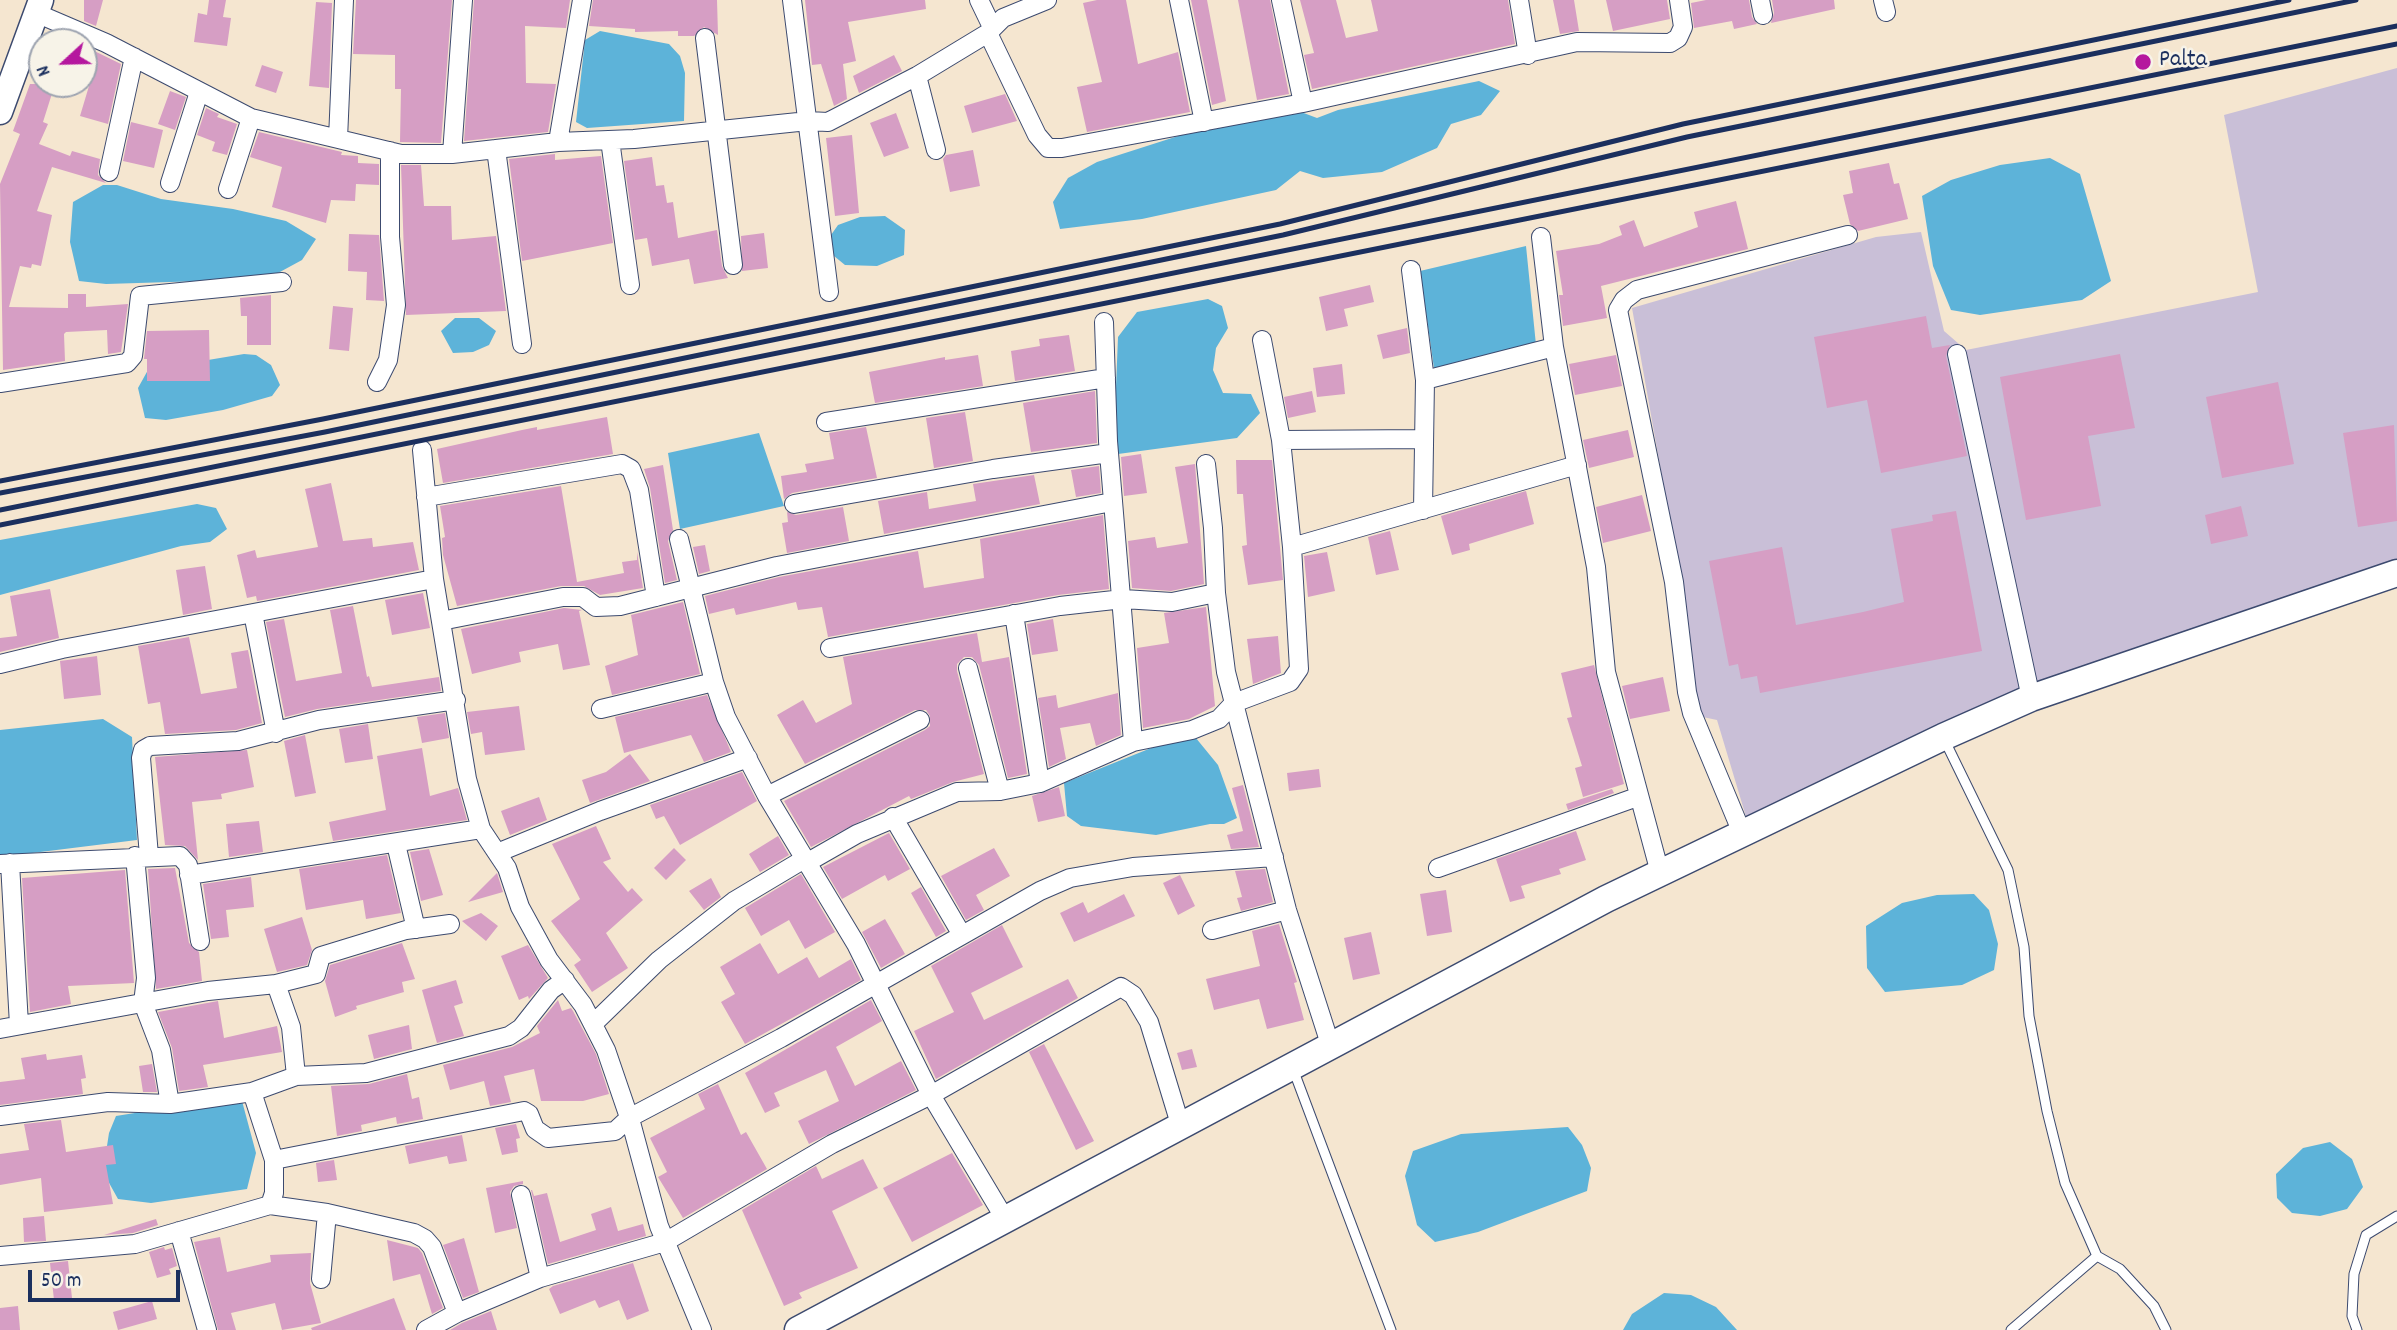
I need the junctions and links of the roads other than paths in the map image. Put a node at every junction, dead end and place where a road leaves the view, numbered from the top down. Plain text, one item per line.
1 (344, 0) edge
2 (463, 0) edge
3 (582, 0) edge
4 (792, 0) edge
5 (979, 0) edge
6 (1047, 0) edge
7 (1180, 0) edge
8 (1282, 0) edge
9 (1519, 0) edge
10 (1679, 0) edge
11 (39, 7) edge
12 (990, 30) junction
13 (705, 38) dead end
14 (1528, 55) junction
15 (134, 57) junction
16 (917, 76) junction
17 (199, 92) junction
18 (1303, 103) junction
19 (0, 112) edge
20 (251, 118) junction
21 (808, 121) junction
22 (1204, 122) junction
23 (716, 131) junction
24 (338, 139) junction
25 (610, 139) junction
26 (558, 142) junction
27 (496, 149) junction
28 (936, 150) dead end
29 (390, 151) junction
30 (452, 154) junction
31 (109, 172) dead end
32 (170, 183) dead end
33 (228, 189) dead end
34 (1847, 235) dead end
35 (1541, 237) dead end
36 (733, 265) dead end
37 (1411, 270) dead end
38 (282, 282) dead end
39 (630, 285) dead end
40 (829, 292) dead end
41 (1104, 322) dead end
42 (1262, 340) dead end
43 (522, 344) dead end
44 (1554, 347) junction
45 (1957, 354) dead end
46 (1106, 378) junction
47 (1425, 380) junction
48 (377, 382) dead end
49 (0, 383) edge
50 (826, 422) dead end
51 (1424, 439) junction
52 (1281, 440) junction
53 (422, 450) dead end
54 (1110, 453) junction
55 (1206, 464) dead end
56 (1577, 465) junction
57 (426, 498) junction
58 (1112, 502) junction
59 (794, 504) dead end
60 (1423, 510) junction
61 (679, 540) dead end
62 (1292, 547) junction
63 (2397, 573) edge
64 (434, 579) junction
65 (691, 589) junction
66 (1216, 593) junction
67 (656, 597) junction
68 (1123, 599) junction
69 (253, 613) junction
70 (1014, 614) junction
71 (441, 621) junction
72 (830, 648) dead end
73 (0, 664) edge
74 (968, 668) dead end
75 (714, 682) junction
76 (2031, 698) junction
77 (456, 700) junction
78 (1234, 703) junction
79 (601, 709) dead end
80 (920, 720) dead end
81 (276, 733) junction
82 (1942, 737) junction
83 (1133, 742) junction
84 (748, 758) junction
85 (1040, 783) junction
86 (1000, 791) junction
87 (767, 796) junction
88 (1637, 797) junction
89 (893, 817) junction
90 (481, 829) junction
91 (1742, 833) junction
92 (397, 844) junction
93 (497, 853) junction
94 (142, 856) junction
95 (1274, 857) junction
96 (808, 862) junction
97 (5, 864) edge
98 (1438, 868) dead end
99 (1660, 873) junction
100 (189, 875) junction
101 (1287, 910) junction
102 (450, 924) dead end
103 (416, 929) junction
104 (1212, 930) dead end
105 (962, 935) junction
106 (200, 941) dead end
107 (565, 980) junction
108 (876, 983) junction
109 (276, 984) junction
110 (143, 1003) junction
111 (593, 1024) junction
112 (19, 1026) junction
113 (0, 1029) edge
114 (1330, 1044) junction
115 (1292, 1067) junction
116 (296, 1076) junction
117 (252, 1092) junction
118 (931, 1095) junction
119 (170, 1104) junction
120 (0, 1116) edge
121 (629, 1118) junction
122 (1180, 1124) junction
123 (274, 1160) junction
124 (521, 1195) dead end
125 (270, 1205) junction
126 (327, 1213) junction
127 (2397, 1216) edge
128 (1005, 1219) junction
129 (179, 1231) junction
130 (665, 1242) junction
131 (0, 1256) edge
132 (2097, 1256) junction
133 (540, 1278) junction
134 (321, 1279) dead end
135 (457, 1313) junction
136 (207, 1330) edge
137 (426, 1330) edge
138 (702, 1330) edge
139 (797, 1330) edge
140 (1391, 1330) edge
141 (2011, 1330) edge
142 (2166, 1330) edge
143 (2357, 1330) edge

1 - 24 street
2 - 30 street
3 - 26 street
4 - 21 street
5 - 12 street
6 - 12 street
7 - 22 street
8 - 18 street
9 - 14 street
10 - 14 street
11 - 15 street
11 - 19 street
12 - 16 street
12 - 22 street
13 - 23 street
14 - 18 street
15 - 17 street
15 - 31 street
16 - 21 street
16 - 28 street
17 - 20 street
17 - 32 street
18 - 22 street
20 - 24 street
20 - 33 street
21 - 23 street
21 - 40 street
23 - 25 street
23 - 36 street
24 - 29 street
25 - 26 street
25 - 39 street
26 - 27 street
27 - 30 street
27 - 43 street
29 - 30 street
29 - 48 street
34 - 91 street
35 - 44 street
37 - 47 street
38 - 49 street
41 - 46 street
42 - 52 street
44 - 47 street
44 - 56 street
45 - 76 street
46 - 50 street
46 - 54 street
47 - 51 street
51 - 52 street
51 - 60 street
52 - 62 street
53 - 57 street
54 - 58 street
54 - 59 street
55 - 66 street
56 - 60 street
56 - 88 street
57 - 64 street
57 - 67 street
58 - 65 street
58 - 68 street
60 - 62 street
61 - 65 street
62 - 78 street
63 - 76 main road
64 - 69 street
64 - 71 street
65 - 67 street
65 - 75 street
66 - 68 street
66 - 78 street
67 - 71 street
68 - 70 street
68 - 83 street
69 - 73 street
69 - 81 street
70 - 72 street
70 - 85 street
71 - 77 street
74 - 86 street
75 - 79 street
75 - 84 street
76 - 82 main road
77 - 81 street
77 - 90 street
78 - 83 street
78 - 95 street
80 - 87 street
81 - 94 street
82 - 91 main road
82 - 132 lane
83 - 85 street
84 - 87 street
84 - 93 street
85 - 86 street
86 - 89 street
87 - 96 street
88 - 98 street
88 - 99 street
89 - 96 street
89 - 105 street
90 - 92 street
90 - 93 street
91 - 99 main road
92 - 100 street
92 - 103 street
93 - 107 street
94 - 97 street
94 - 100 street
94 - 110 street
95 - 101 street
95 - 105 street
96 - 108 street
96 - 111 street
97 - 112 street
99 - 114 main road
100 - 106 street
101 - 104 street
101 - 114 street
102 - 103 street
103 - 109 street
105 - 108 street
107 - 111 street
107 - 116 street
108 - 118 street
108 - 121 street
109 - 110 street
109 - 116 street
110 - 112 street
110 - 119 street
111 - 121 street
112 - 113 street
114 - 115 main road
115 - 122 main road
115 - 140 lane
116 - 117 street
117 - 119 street
117 - 123 street
118 - 122 street
118 - 128 street
118 - 130 street
119 - 120 street
121 - 123 street
121 - 130 street
122 - 128 main road
123 - 125 street
124 - 133 street
125 - 126 street
125 - 129 street
126 - 134 street
126 - 135 street
127 - 143 lane
128 - 139 main road
129 - 131 street
129 - 136 street
130 - 133 street
130 - 138 street
132 - 141 lane
132 - 142 lane
133 - 135 street
135 - 137 street

